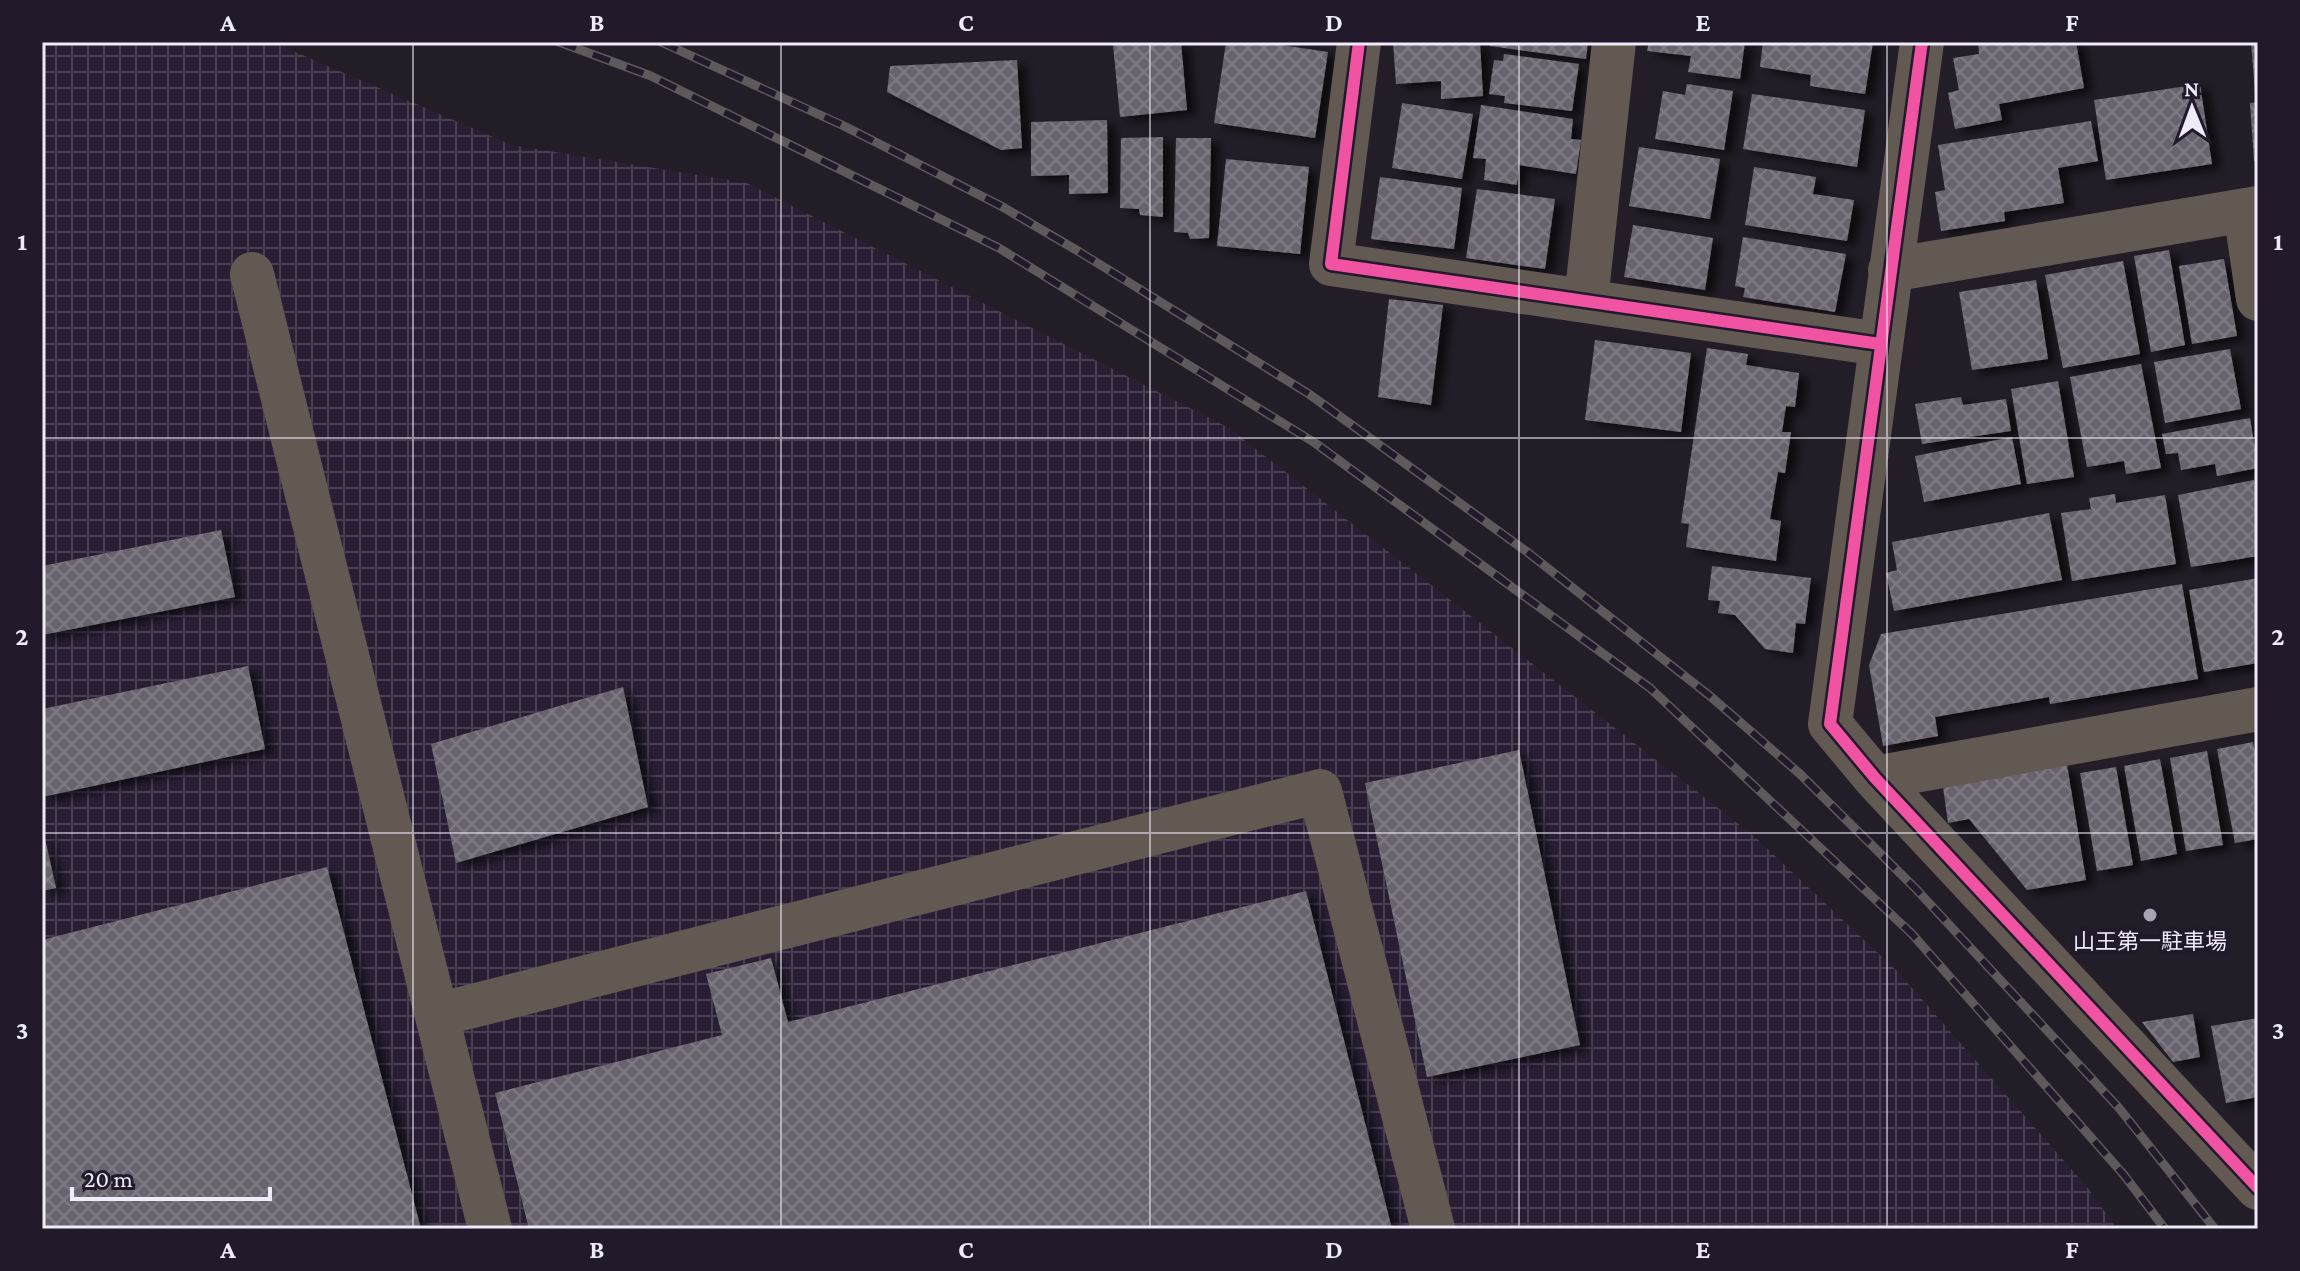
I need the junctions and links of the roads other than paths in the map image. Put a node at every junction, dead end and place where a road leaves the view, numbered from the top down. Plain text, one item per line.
1 (1359, 42) edge
2 (1614, 42) edge
3 (1922, 42) edge
4 (2252, 209) edge
5 (1890, 270) junction
6 (252, 274) dead end
7 (2258, 299) edge
8 (1586, 301) junction
9 (1880, 344) junction
10 (2258, 709) edge
11 (1875, 778) junction
12 (437, 1015) junction
13 (2258, 1188) edge
14 (490, 1229) edge
15 (1433, 1229) edge

1 - 8 street
2 - 8 street
3 - 5 street
4 - 5 street
4 - 7 street
5 - 9 street
6 - 12 street
8 - 9 street
9 - 11 street
10 - 11 street
11 - 13 street
12 - 14 street
12 - 15 street

